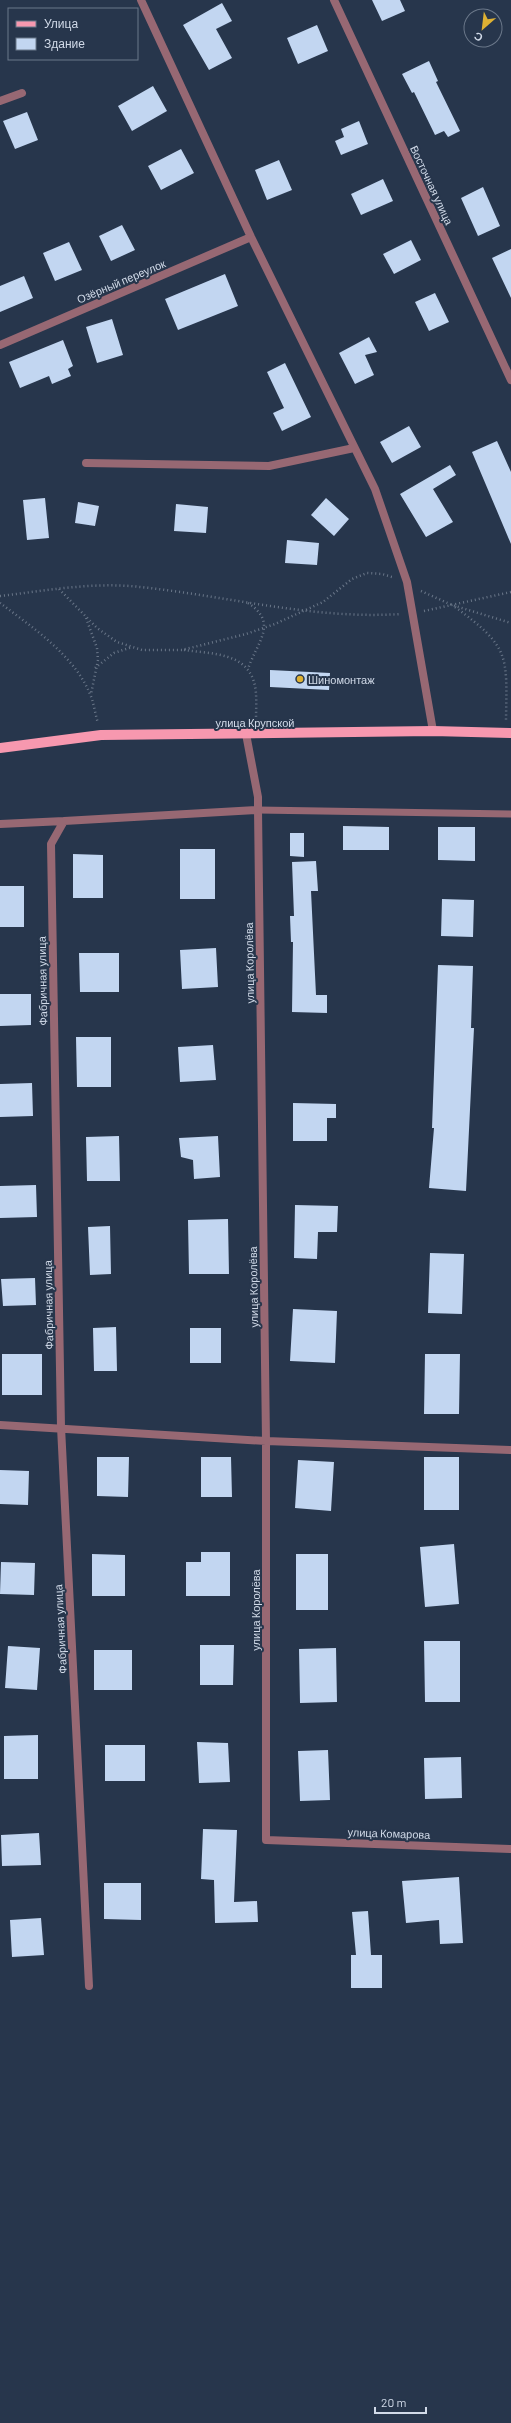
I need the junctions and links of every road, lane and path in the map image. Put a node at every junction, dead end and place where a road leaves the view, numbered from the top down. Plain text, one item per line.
1 (141, 0) edge
2 (334, 0) edge
3 (22, 93) dead end
4 (0, 101) edge
5 (251, 237) junction
6 (0, 345) edge
7 (511, 380) edge
8 (354, 448) junction
9 (86, 463) dead end
10 (407, 582) junction
11 (59, 589) junction
12 (511, 592) edge
13 (0, 596) edge
14 (246, 602) junction
15 (0, 603) edge
16 (452, 605) junction
17 (302, 610) junction
18 (413, 613) junction
19 (85, 616) junction
20 (511, 623) edge
21 (264, 628) junction
22 (132, 647) junction
23 (182, 650) junction
24 (95, 669) junction
25 (248, 669) junction
26 (507, 677) junction
27 (511, 677) edge
28 (90, 694) junction
29 (433, 731) junction
30 (508, 733) edge
31 (251, 734) junction
32 (101, 735) junction
33 (0, 748) edge
34 (258, 810) junction
35 (511, 814) edge
36 (64, 821) junction
37 (0, 824) edge
38 (0, 1425) edge
39 (61, 1427) junction
40 (266, 1440) junction
41 (511, 1450) edge
42 (266, 1840) joint
43 (511, 1849) edge
44 (89, 1986) dead end

1 - 5 street
2 - 7 street, Восточная улица
3 - 4 street
5 - 6 street, Озёрный переулок
5 - 8 street
8 - 9 street
8 - 10 street
10 - 16 path
10 - 17 path
10 - 18 street
11 - 13 path
11 - 14 path
11 - 19 path
12 - 16 path
14 - 17 path
14 - 21 path
15 - 28 path
16 - 18 path
16 - 20 path
16 - 26 path
17 - 18 path
17 - 21 path
18 - 29 street
19 - 22 path
19 - 24 path
21 - 23 path
21 - 25 path
22 - 23 path
22 - 24 path
23 - 25 path
24 - 28 path
25 - 31 path
26 - 27 path
26 - 30 path
28 - 32 path
29 - 30 main road, улица Крупской
29 - 31 main road, улица Крупской
31 - 32 main road, улица Крупской
31 - 34 street, улица Королёва
32 - 33 main road, улица Крупской
34 - 35 lane
34 - 36 street
34 - 40 street, улица Королёва
36 - 37 street
36 - 39 street, Фабричная улица
38 - 39 street
39 - 40 street
39 - 44 street, Фабричная улица
40 - 41 street
40 - 42 street, улица Королёва
42 - 43 street, улица Комарова

